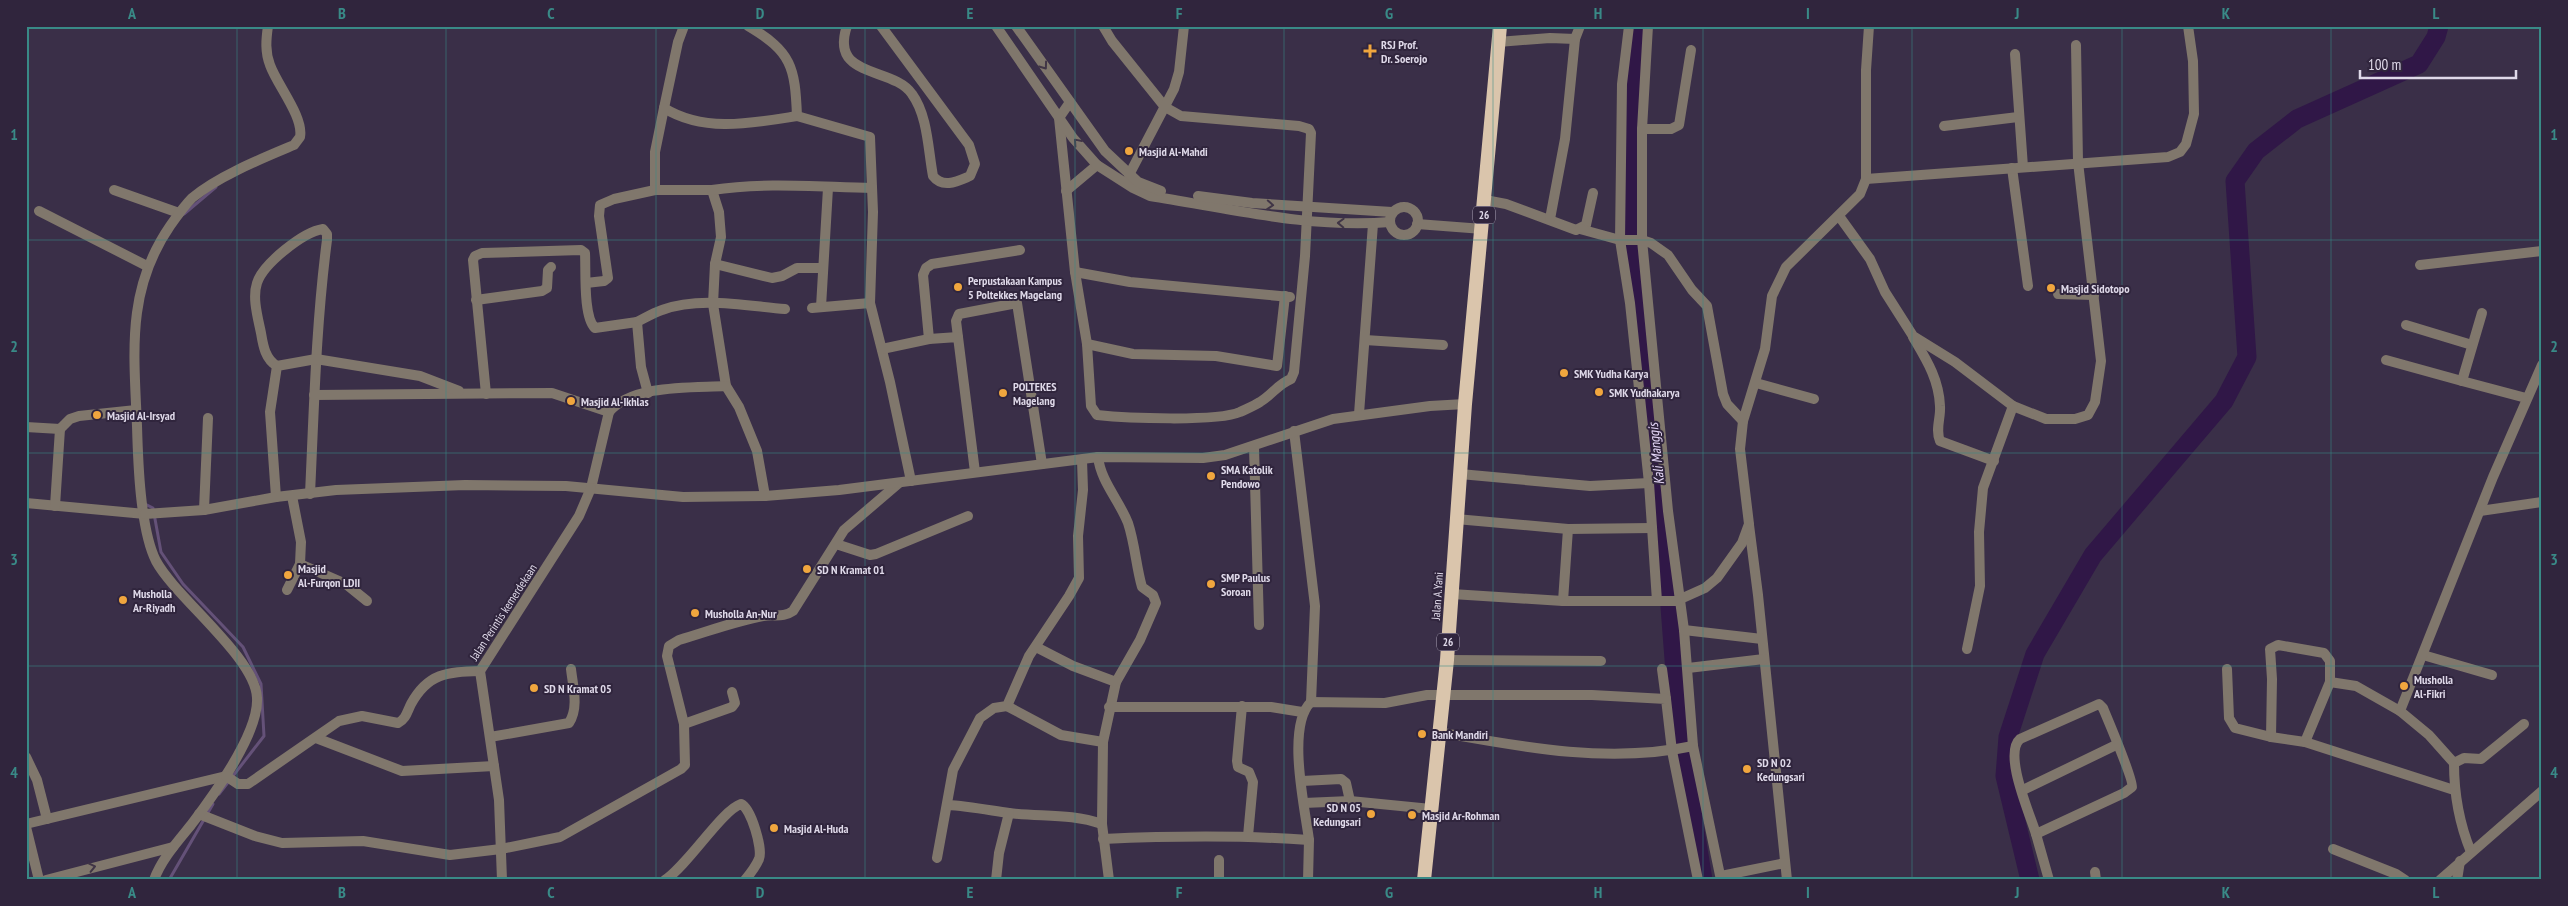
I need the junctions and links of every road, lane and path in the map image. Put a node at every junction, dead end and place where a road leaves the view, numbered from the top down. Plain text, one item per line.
1 (268, 26) edge
2 (684, 26) edge
3 (748, 26) edge
4 (847, 26) edge
5 (881, 26) edge
6 (996, 26) edge
7 (1016, 26) edge
8 (1103, 26) edge
9 (1114, 26) edge
10 (1184, 26) edge
11 (1500, 26) edge
12 (1580, 26) edge
13 (1629, 26) edge
14 (1648, 26) edge
15 (1869, 26) edge
16 (2188, 26) edge
17 (1575, 39) junction
18 (1112, 41) junction
19 (1498, 42) junction
20 (2076, 45) dead end
21 (1691, 50) dead end
22 (2015, 54) dead end
23 (1070, 102) junction
24 (1165, 107) junction
25 (664, 108) junction
26 (797, 116) junction
27 (2018, 117) junction
28 (1059, 118) junction
29 (1944, 126) dead end
30 (1642, 129) junction
31 (2078, 162) junction
32 (1097, 165) junction
33 (2023, 167) junction
34 (2012, 168) junction
35 (1129, 175) junction
36 (1866, 179) junction
37 (828, 188) junction
38 (872, 188) junction
39 (114, 190) dead end
40 (656, 190) junction
41 (712, 190) junction
42 (1066, 191) junction
43 (1593, 193) dead end
44 (1485, 200) junction
45 (1307, 207) junction
46 (39, 211) dead end
47 (179, 213) junction
48 (1839, 216) junction
49 (1391, 217) junction
50 (1550, 219) junction
51 (1306, 220) junction
52 (1373, 224) junction
53 (1417, 224) junction
54 (1483, 229) junction
55 (1580, 229) junction
56 (1640, 240) junction
57 (1622, 241) junction
58 (1020, 250) dead end
59 (2542, 251) edge
60 (715, 264) junction
61 (2420, 265) dead end
62 (147, 266) junction
63 (551, 267) dead end
64 (823, 268) junction
65 (1075, 272) junction
66 (586, 283) junction
67 (2028, 286) dead end
68 (2058, 294) dead end
69 (2094, 295) junction
70 (1285, 296) junction
71 (1299, 297) junction
72 (476, 300) junction
73 (713, 304) junction
74 (870, 304) junction
75 (785, 309) dead end
76 (2482, 313) dead end
77 (637, 322) junction
78 (2406, 325) dead end
79 (1913, 336) junction
80 (958, 337) junction
81 (929, 339) junction
82 (1365, 340) junction
83 (1087, 344) junction
84 (1443, 345) dead end
85 (2472, 345) junction
86 (882, 349) junction
87 (316, 359) junction
88 (2386, 360) dead end
89 (2542, 365) edge
90 (276, 366) junction
91 (1277, 366) junction
92 (2462, 381) junction
93 (1280, 383) junction
94 (1756, 383) junction
95 (726, 386) junction
96 (465, 393) junction
97 (648, 393) junction
98 (486, 394) junction
99 (314, 395) junction
100 (2526, 398) junction
101 (1814, 399) dead end
102 (1465, 404) junction
103 (2014, 406) junction
104 (136, 410) junction
105 (609, 412) junction
106 (1359, 414) junction
107 (208, 418) dead end
108 (1743, 422) junction
109 (26, 427) edge
110 (60, 429) junction
111 (1294, 431) junction
112 (1254, 447) junction
113 (1098, 457) junction
114 (1082, 460) junction
115 (1994, 461) junction
116 (1042, 464) junction
117 (975, 472) junction
118 (1460, 474) junction
119 (911, 481) junction
120 (899, 483) junction
121 (1649, 483) junction
122 (591, 488) junction
123 (310, 494) junction
124 (292, 496) junction
125 (765, 496) junction
126 (276, 497) junction
127 (2542, 502) edge
128 (26, 503) edge
129 (54, 506) junction
130 (204, 510) junction
131 (2480, 511) junction
132 (145, 514) junction
133 (968, 516) dead end
134 (1456, 519) junction
135 (1748, 524) junction
136 (1652, 528) junction
137 (1568, 529) junction
138 (836, 544) junction
139 (300, 564) junction
140 (287, 590) dead end
141 (1452, 594) junction
142 (367, 601) dead end
143 (1563, 601) junction
144 (1659, 601) junction
145 (1678, 601) junction
146 (1259, 624) dead end
147 (1684, 630) junction
148 (1762, 639) junction
149 (1036, 647) junction
150 (1967, 649) dead end
151 (2423, 655) junction
152 (1764, 659) junction
153 (1447, 660) junction
154 (1601, 662) dead end
155 (1688, 668) junction
156 (571, 669) dead end
157 (1662, 669) dead end
158 (2227, 669) dead end
159 (480, 671) junction
160 (2492, 675) dead end
161 (1116, 682) junction
162 (2330, 682) junction
163 (732, 692) dead end
164 (1442, 697) junction
165 (1666, 699) junction
166 (1310, 702) junction
167 (1007, 706) junction
168 (1242, 706) junction
169 (1109, 707) junction
170 (2400, 711) junction
171 (1302, 712) junction
172 (684, 724) junction
173 (2524, 724) dead end
174 (1438, 732) junction
175 (490, 736) junction
176 (2271, 737) junction
177 (316, 738) junction
178 (1103, 742) junction
179 (2305, 742) junction
180 (1692, 746) junction
181 (2116, 746) junction
182 (1673, 751) junction
183 (26, 757) edge
184 (2454, 764) junction
185 (494, 766) junction
186 (231, 780) junction
187 (1302, 781) junction
188 (2022, 790) junction
189 (2454, 790) junction
190 (2542, 791) edge
191 (1350, 801) junction
192 (1304, 803) junction
193 (947, 805) junction
194 (1431, 809) junction
195 (1009, 813) junction
196 (199, 814) junction
197 (47, 819) junction
198 (1102, 824) junction
199 (26, 825) edge
200 (2036, 834) junction
201 (1248, 836) junction
202 (1103, 839) junction
203 (1309, 840) junction
204 (173, 848) junction
205 (501, 849) junction
206 (2333, 849) dead end
207 (2471, 852) junction
208 (937, 858) dead end
209 (1219, 860) dead end
210 (2460, 861) junction
211 (1785, 863) junction
212 (1721, 878) edge
213 (38, 880) edge
214 (46, 880) edge
215 (154, 880) edge
216 (502, 880) edge
217 (665, 880) edge
218 (746, 880) edge
219 (996, 880) edge
220 (1109, 880) edge
221 (1219, 880) edge
222 (1308, 880) edge
223 (1424, 880) edge
224 (1698, 880) edge
225 (1787, 880) edge
226 (2049, 880) edge
227 (2405, 880) edge
228 (2440, 880) edge
229 (2457, 880) edge

1 - 47 street
2 - 25 street
3 - 26 street
4 - 5 street
6 - 28 street
7 -> 23 street
8 - 18 street
9 - 18 street
10 - 24 street
11 - 19 highway, 26
12 - 17 street
13 - 57 street
14 - 30 street
15 - 36 street
16 - 31 street
17 - 19 street
17 - 50 street
18 - 24 street
19 - 44 highway, 26
20 - 31 street
21 - 30 street
22 - 27 street
23 - 28 street
23 - 35 street
24 - 35 street
24 - 45 street
25 - 26 street
25 - 40 street
26 - 38 street
27 - 29 street
27 - 33 street
32 -> 28 street
28 - 42 street
30 - 56 street
31 - 33 street
31 - 69 street
32 - 42 street
32 - 51 street
33 - 34 street
34 - 36 street
34 - 67 street
35 -> 45 street
36 - 48 street
37 - 38 street
37 - 41 street
37 - 64 street
38 - 74 street
39 - 47 street
40 - 41 street
40 - 66 street
41 - 60 street
42 - 65 street
43 - 55 street
44 - 50 street
44 - 54 highway, 26
45 - 49 street
45 - 51 street
46 - 62 street
47 - 62 street
48 - 79 street
48 - 94 street
49 - 52 street
49 - 53 street
49 - 53 street
50 - 55 street
52 -> 51 street
51 - 71 street
52 - 82 street
53 - 54 street
54 - 102 highway, 26
55 - 57 street
56 - 57 street
56 - 108 street
56 - 145 street
57 - 121 street
58 - 81 street
59 - 61 street
60 - 64 street
60 - 73 street
62 - 104 street
63 - 72 street
64 - 74 street
65 - 70 street
65 - 83 street
66 - 72 street
66 - 77 street
68 - 69 street
69 - 103 street
70 - 71 street
70 - 91 street
71 - 93 street
72 - 98 street
73 - 75 street
73 - 77 street
73 - 95 street
74 - 86 street
76 - 85 street
77 - 97 street
78 - 85 street
79 - 103 street
79 - 115 street
80 - 81 street
80 - 116 street
80 - 117 street
81 - 86 street
82 - 84 street
82 - 106 street
83 - 91 street
83 - 93 street
85 - 92 street
86 - 119 street
87 - 90 street
87 - 90 street
87 - 96 street
87 - 99 street
88 - 92 street
89 - 100 street
90 - 126 street
91 - 93 street
92 - 100 street
94 - 101 street
94 - 108 street
95 - 97 street
95 - 125 street
96 - 98 street
96 - 99 street
97 - 105 street
98 - 105 street
99 - 123 street
100 - 131 street
102 - 106 street
102 - 118 highway, Jalan A.Yani / 26
103 - 115 street
104 - 110 street
104 - 132 street
105 - 122 street, Jalan Perintis kemerdekaan
106 - 111 street
107 - 130 street
108 - 135 street
109 - 110 street
110 - 129 street
111 - 112 street
111 - 166 street
112 - 113 street
112 - 146 street
113 - 114 street
113 - 161 street
114 - 116 street
114 - 149 street
115 - 150 street
116 - 117 street
117 - 119 street
118 - 121 street
118 - 134 highway, Jalan A.Yani / 26
119 - 120 street
120 - 125 street
120 - 138 street
121 - 136 street
122 - 123 street
122 - 125 street
122 - 159 street, Jalan Perintis kemerdekaan
123 - 124 street
124 - 126 street
124 - 139 street
126 - 130 street
127 - 131 street
128 - 129 street
129 - 132 street
130 - 132 street
131 - 151 street
132 - 186 street
133 - 138 street
134 - 137 street
134 - 141 highway, Jalan A.Yani / 26
135 - 145 street
135 - 148 street
136 - 137 street
136 - 144 street
137 - 143 street
138 - 172 street
139 - 140 street
139 - 142 street
141 - 143 street
141 - 153 highway, Jalan A.Yani / 26
143 - 144 street
144 - 145 street
145 - 147 street
147 - 148 street
147 - 155 street
148 - 152 street
149 - 161 street
149 - 167 street
151 - 160 street
151 - 170 street
152 - 155 street
152 - 211 street
153 - 154 street
153 - 164 highway, Jalan A.Yani / 26
155 - 180 street
156 - 175 street
157 - 165 street
158 - 176 street
159 - 175 street, Jalan Perintis kemerdekaan
159 - 177 street
161 - 169 street
162 - 170 street
162 - 176 street
162 - 179 street
163 - 172 street
164 - 165 street
164 - 166 street
164 - 174 highway, Jalan A.Yani / 26
165 - 182 street
166 - 171 street
167 - 178 street
167 - 193 street
168 - 169 street
168 - 171 street
168 - 201 street
169 - 178 street
170 - 184 street
171 - 187 street
172 - 205 street
173 - 184 street
174 - 182 street
174 - 194 highway, Jalan A.Yani / 26
175 - 185 street, Jalan Perintis kemerdekaan
176 - 179 street
177 - 185 street
177 - 186 street
178 - 198 street
179 - 189 street
180 - 182 street
180 - 212 street
181 - 188 street
181 - 188 street
181 - 200 street
182 - 224 street
183 - 197 street
184 - 189 street
185 - 205 street, Jalan Perintis kemerdekaan
186 - 196 street
186 - 197 street
187 - 191 street
187 - 192 street
188 - 200 street
189 - 207 street
190 - 207 street
191 - 192 street
191 - 194 street
192 - 203 street
193 - 195 street
193 - 208 street
194 - 223 highway, Jalan A.Yani / 26
195 - 198 street
195 - 219 street
196 - 204 street
196 - 205 street
197 - 199 street
198 - 202 street
199 - 213 street
200 - 226 street
201 - 202 street
201 - 203 street
202 - 220 street
203 - 222 street
214 -> 204 street
204 - 215 street
205 - 216 street, Jalan Perintis kemerdekaan
206 - 227 street
207 - 210 street
209 - 221 street
210 - 228 street
210 - 229 street
211 - 212 street
211 - 225 street
217 - 218 street

